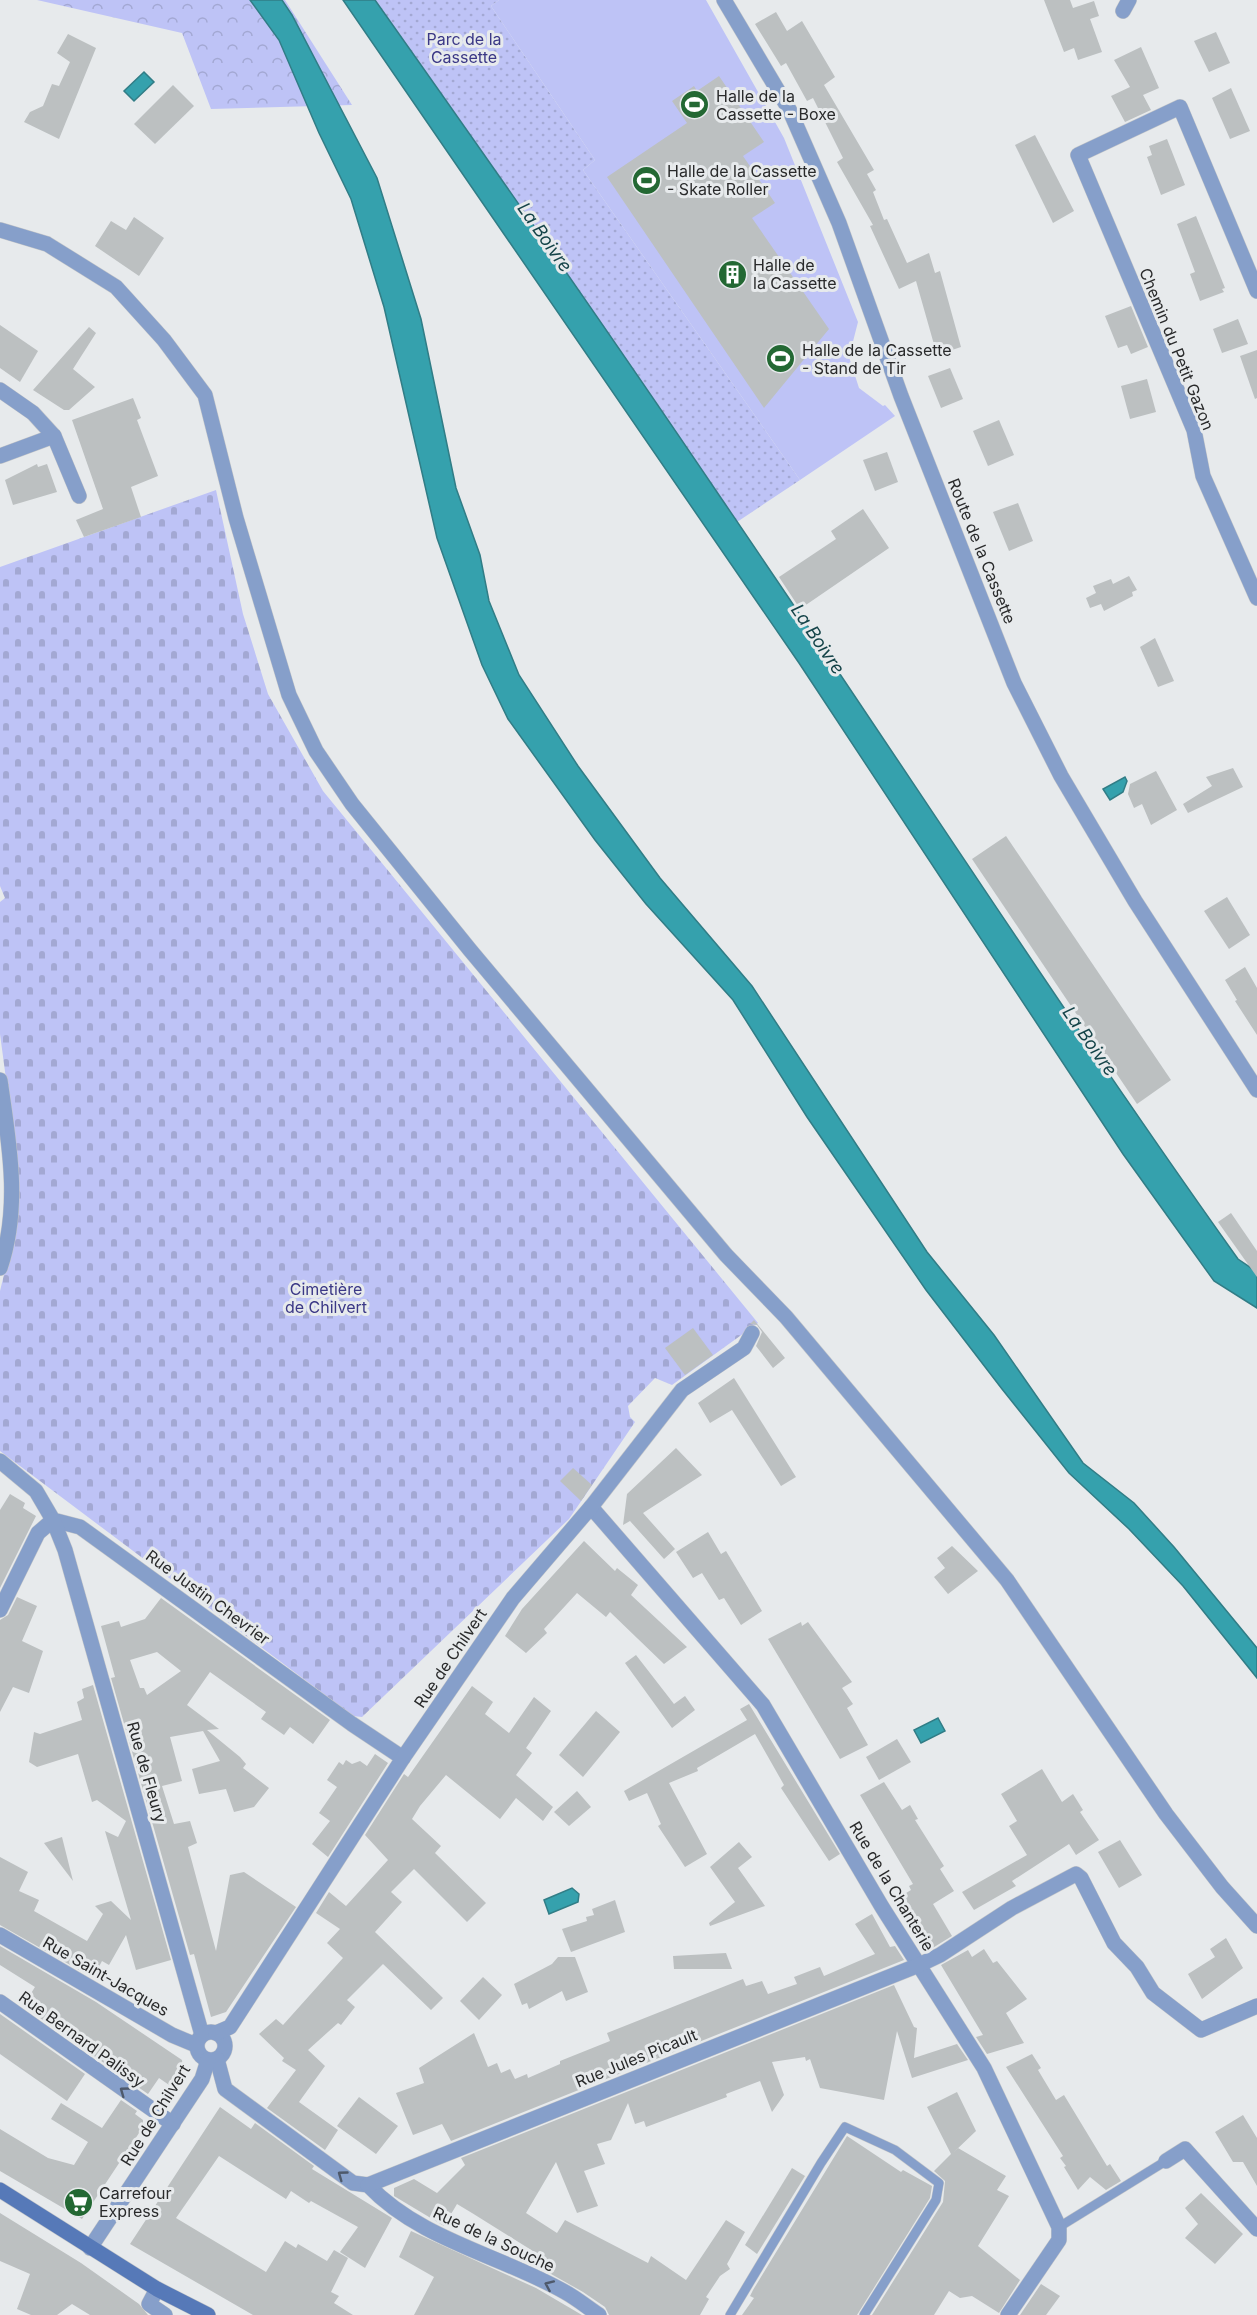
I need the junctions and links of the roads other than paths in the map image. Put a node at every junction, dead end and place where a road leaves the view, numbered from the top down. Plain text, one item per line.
1 (724, 0) edge
2 (0, 231) edge
3 (1257, 291) edge
4 (0, 390) edge
5 (54, 436) junction
6 (0, 456) edge
7 (79, 496) dead end
8 (1257, 598) edge
9 (0, 1080) edge
10 (1257, 1090) edge
11 (3, 1126) edge
12 (6, 1172) edge
13 (0, 1268) edge
14 (752, 1333) dead end
15 (0, 1461) edge
16 (591, 1507) junction
17 (53, 1520) junction
18 (0, 1610) edge
19 (403, 1758) junction
20 (1257, 1926) edge
21 (0, 1935) edge
22 (919, 1965) junction
23 (0, 2002) edge
24 (1257, 2006) edge
25 (205, 2038) junction
26 (213, 2060) junction
27 (173, 2124) junction
28 (1163, 2163) joint
29 (368, 2185) junction
30 (0, 2190) edge
31 (1059, 2227) junction
32 (1257, 2229) edge
33 (90, 2248) junction
34 (157, 2289) junction
35 (165, 2315) edge
36 (208, 2315) edge
37 (599, 2315) edge
38 (730, 2315) edge
39 (864, 2315) edge
40 (1008, 2315) edge

1 - 10 street, Route de la Cassette
2 - 20 street
3 - 8 street, Chemin du Petit Gazon
4 - 5 street
5 - 6 street
5 - 7 street
9 - 11 street
11 - 12 street
12 - 13 street
14 - 16 street, Rue de Chilvert
15 - 17 street
16 - 19 street, Rue de Chilvert
16 - 22 street, Rue de la Chanterie
17 - 18 street
17 - 19 street, Rue Justin Chevrier
17 - 25 street, Rue de Fleury
19 - 25 street, Rue de Chilvert
21 - 25 street, Rue Saint-Jacques
22 - 24 street, Rue Jules Picault
22 - 29 street, Rue Jules Picault
22 - 31 street, Rue de la Chanterie
27 -> 23 street, Rue Bernard Palissy
25 - 26 street, Rue de Chilvert
25 - 26 street, Rue de Chilvert
26 - 27 street, Rue de Chilvert
29 -> 26 street, Rue de la Souche
27 - 33 street, Rue de Chilvert
28 - 31 lane
28 - 32 street
37 -> 29 street, Rue de la Souche
30 - 33 main road
31 - 40 street
33 - 34 main road
34 - 35 street
34 - 36 main road
38 - 39 lane

